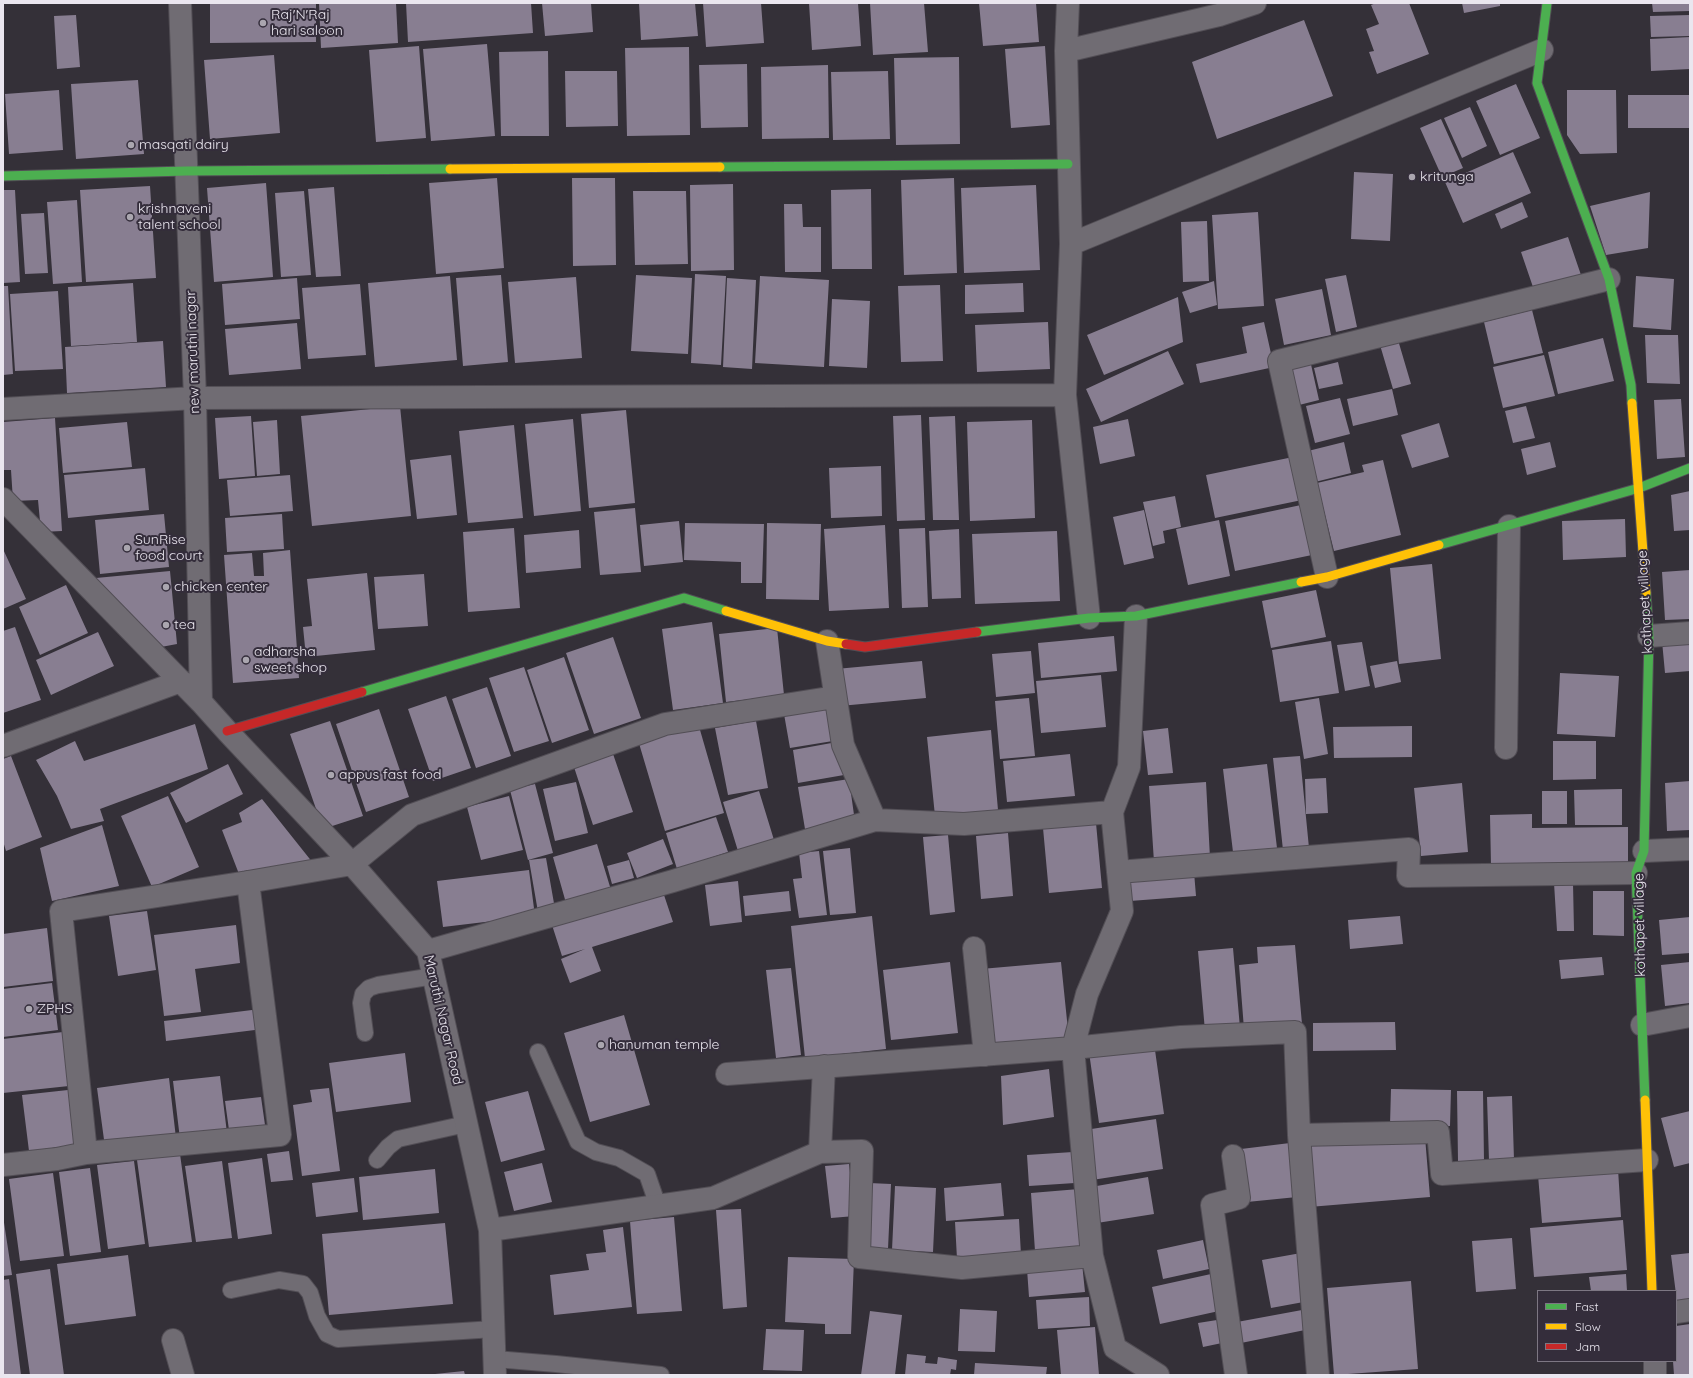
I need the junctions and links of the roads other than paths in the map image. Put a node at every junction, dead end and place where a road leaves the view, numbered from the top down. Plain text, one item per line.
1 (180, 3) edge
2 (1068, 3) edge
3 (1255, 3) edge
4 (1547, 3) edge
5 (1542, 50) junction
6 (1066, 51) junction
7 (1068, 164) junction
8 (186, 171) junction
9 (3, 176) edge
10 (1071, 244) junction
11 (1609, 279) junction
12 (1065, 395) junction
13 (195, 398) junction
14 (3, 409) edge
15 (1690, 468) edge
16 (1639, 488) junction
17 (3, 500) edge
18 (1509, 526) junction
19 (1327, 577) junction
20 (1136, 616) junction
21 (1089, 618) junction
22 (1690, 633) edge
23 (1648, 636) junction
24 (827, 641) junction
25 (181, 681) junction
26 (835, 697) junction
27 (201, 702) junction
28 (227, 732) junction
29 (3, 746) edge
30 (1506, 748) dead end
31 (1112, 812) junction
32 (875, 820) junction
33 (1690, 849) edge
34 (1644, 851) junction
35 (352, 864) junction
36 (1118, 872) junction
37 (1636, 873) junction
38 (248, 882) junction
39 (974, 948) dead end
40 (428, 951) junction
41 (434, 976) junction
42 (1690, 1016) edge
43 (1642, 1025) junction
44 (365, 1033) dead end
45 (1073, 1048) junction
46 (538, 1052) dead end
47 (985, 1055) junction
48 (824, 1066) junction
49 (727, 1074) dead end
50 (466, 1124) junction
51 (1299, 1135) junction
52 (820, 1152) junction
53 (86, 1153) junction
54 (1233, 1156) dead end
55 (377, 1160) dead end
56 (1647, 1160) junction
57 (3, 1165) edge
58 (658, 1206) junction
59 (490, 1230) junction
60 (1092, 1256) junction
61 (232, 1290) dead end
62 (1652, 1290) edge
63 (1690, 1310) edge
64 (1677, 1312) edge
65 (494, 1329) junction
66 (173, 1340) dead end
67 (1655, 1362) edge
68 (495, 1367) edge
69 (183, 1375) edge
70 (660, 1375) edge
71 (1158, 1375) edge
72 (1236, 1375) edge
73 (1318, 1375) edge
74 (1655, 1375) edge

1 - 8 street, new maruthi nagar
2 - 6 street
3 - 6 street
4 - 5 street, kothapet village
5 - 10 street
5 - 11 street, kothapet village
6 - 7 street
7 - 8 street
7 - 10 street
8 - 9 street
8 - 13 street, new maruthi nagar
10 - 12 street
11 - 16 street, kothapet village
11 - 19 street
12 - 13 street
12 - 21 street
13 - 14 street
13 - 27 street, new maruthi nagar
15 - 16 street
16 - 18 street
16 - 23 street, kothapet village
17 - 25 street, Maruthi Nagar Road
18 - 19 street
18 - 30 street
19 - 20 street
20 - 21 street
20 - 31 street
21 - 24 street
22 - 23 street
23 - 34 street, kothapet village
24 - 26 street
24 - 28 street
25 - 27 street, Maruthi Nagar Road
25 - 29 street
26 - 32 street
26 - 35 street
27 - 28 street, Maruthi Nagar Road
28 - 35 street, Maruthi Nagar Road
31 - 32 street
31 - 36 street
32 - 40 street
33 - 34 street
34 - 37 street, kothapet village
35 - 38 street
35 - 40 street, Maruthi Nagar Road
36 - 37 street
36 - 45 street
37 - 43 street, kothapet village
38 - 53 street
38 - 53 street
39 - 47 street
40 - 41 street, Maruthi Nagar Road
41 - 44 lane
41 - 50 street, Maruthi Nagar Road
42 - 43 street
43 - 56 street, kothapet village
45 - 47 street
45 - 51 street
45 - 60 street
46 - 58 lane
47 - 48 street
48 - 49 street
48 - 52 street
50 - 55 lane
50 - 59 street, Maruthi Nagar Road
51 - 56 street
51 - 73 street
52 - 58 street
52 - 60 street
53 - 57 street
54 - 72 street
56 - 62 street, kothapet village
58 - 59 street
59 - 65 street, Maruthi Nagar Road
60 - 71 street
61 - 65 lane
63 - 64 street
65 - 68 street, Maruthi Nagar Road
66 - 69 street
67 - 74 street
68 - 70 lane

